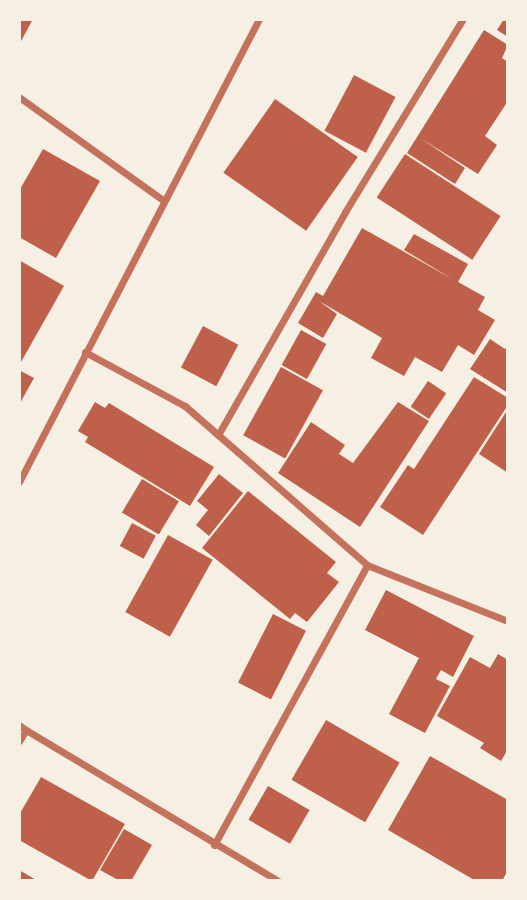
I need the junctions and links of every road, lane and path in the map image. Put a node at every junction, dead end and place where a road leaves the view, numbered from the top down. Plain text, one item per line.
1 (259, 19) edge
2 (463, 19) edge
3 (19, 96) edge
4 (164, 201) junction
5 (85, 352) junction
6 (218, 435) junction
7 (19, 482) edge
8 (367, 565) junction
9 (508, 621) edge
10 (23, 728) edge
11 (19, 741) edge
12 (214, 845) junction
13 (278, 881) edge

1 - 4 street
2 - 6 street
3 - 4 street
4 - 5 street
5 - 6 street
5 - 7 street
6 - 8 street
8 - 9 street
8 - 12 street
10 - 11 street
10 - 12 street
12 - 13 street

